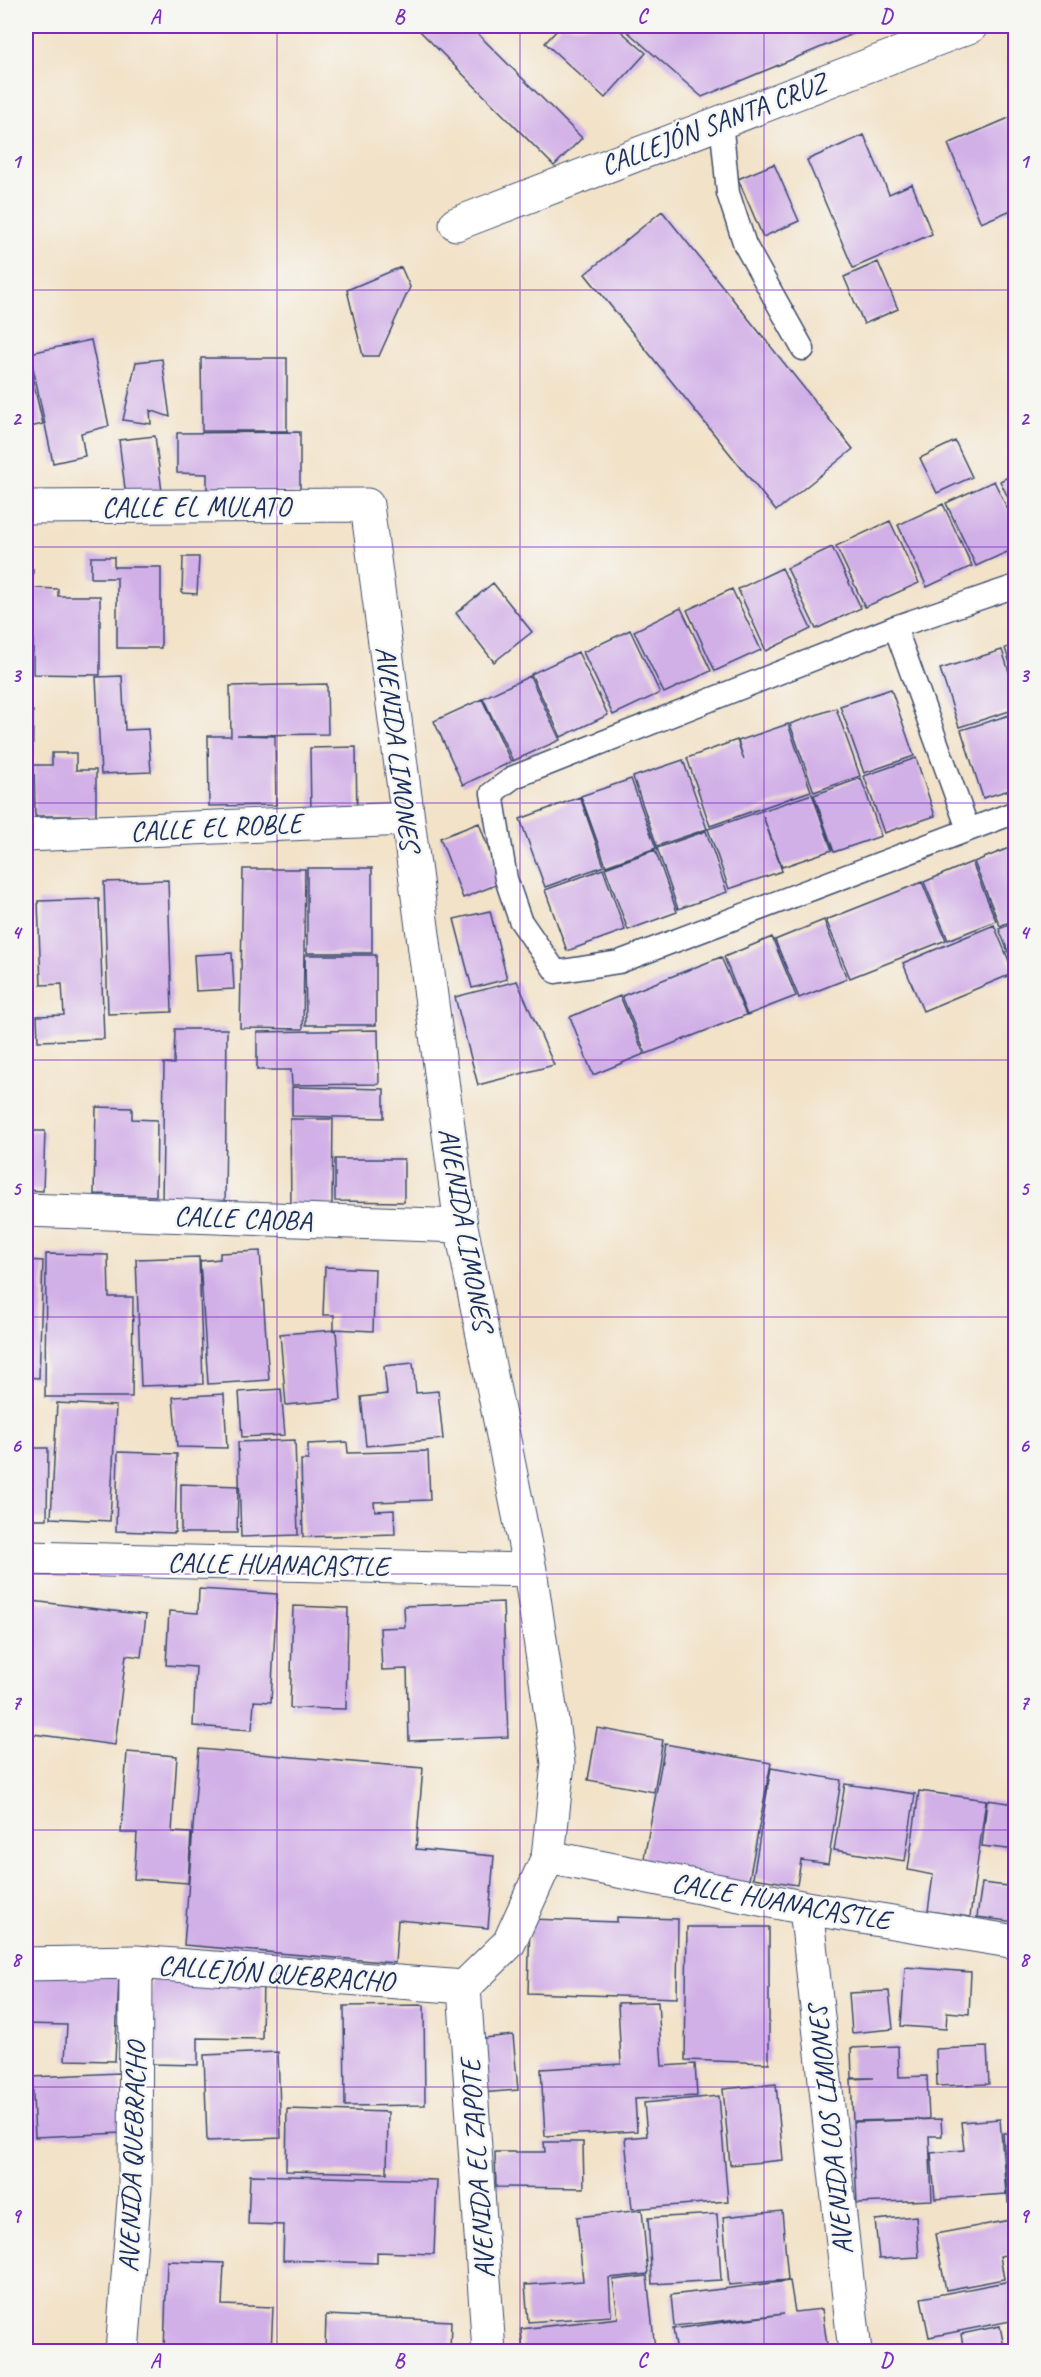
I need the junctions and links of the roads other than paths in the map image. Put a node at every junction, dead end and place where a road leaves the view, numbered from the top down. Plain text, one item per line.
1 (971, 26) edge
2 (721, 120) junction
3 (456, 224) dead end
4 (803, 349) dead end
5 (367, 505) joint
6 (26, 507) edge
7 (1016, 586) edge
8 (895, 627) junction
9 (1016, 812) edge
10 (406, 819) junction
11 (968, 829) junction
12 (26, 835) edge
13 (26, 1210) edge
14 (461, 1226) junction
15 (26, 1558) edge
16 (530, 1570) junction
17 (548, 1857) junction
18 (806, 1908) junction
19 (1016, 1942) edge
20 (136, 1962) junction
21 (26, 1964) edge
22 (464, 1987) junction
23 (122, 2352) edge
24 (489, 2352) edge
25 (855, 2352) edge

1 - 2 street, CALLEJÓN SANTA CRUZ
2 - 3 street, CALLEJÓN SANTA CRUZ
2 - 4 lane
5 - 6 street, CALLE EL MULATO
5 - 10 street, AVENIDA LIMONES
7 - 8 lane
8 - 11 lane
8 - 11 lane
9 - 11 lane
10 - 12 street, CALLE EL ROBLE
10 - 14 street, AVENIDA LIMONES
13 - 14 street, CALLE CAOBA
14 - 16 street, AVENIDA LIMONES
15 - 16 street, CALLE HUANACASTLE
16 - 17 street, AVENIDA LIMONES
17 - 18 street, CALLE HUANACASTLE
17 - 22 street, AVENIDA LIMONES
18 - 19 street, CALLE HUANACASTLE
18 - 25 street, AVENIDA LOS LIMONES
20 - 21 street, CALLEJÓN QUEBRACHO
20 - 22 street, CALLEJÓN QUEBRACHO
20 - 23 street, AVENIDA QUEBRACHO
22 - 24 street, AVENIDA EL ZAPOTE

